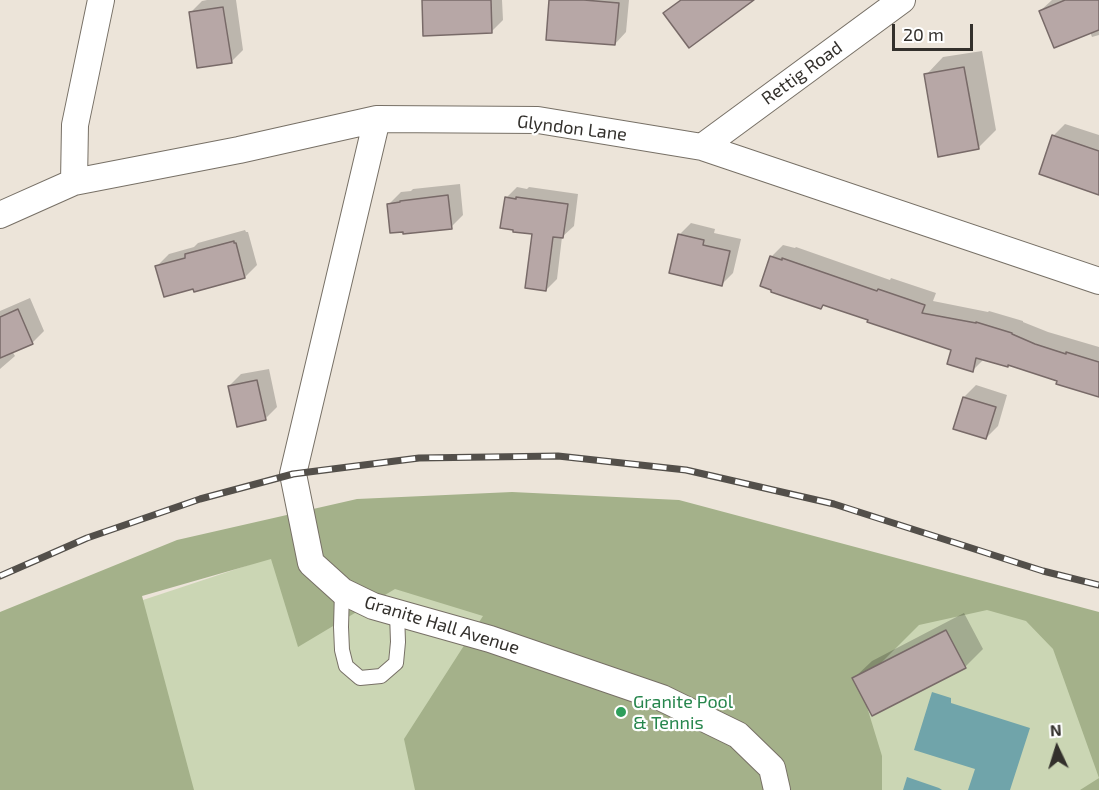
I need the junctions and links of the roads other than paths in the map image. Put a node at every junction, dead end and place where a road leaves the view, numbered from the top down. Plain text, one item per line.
1 (101, 0) edge
2 (902, 0) edge
3 (377, 119) junction
4 (702, 147) junction
5 (74, 182) junction
6 (0, 216) edge
7 (1099, 281) edge
8 (342, 591) junction
9 (397, 613) junction
10 (777, 790) edge

1 - 5 street
2 - 4 street, Rettig Road
3 - 4 street, Glyndon Lane
3 - 5 street, Glyndon Lane
3 - 8 street, Granite Hall Avenue
4 - 7 street, Glyndon Lane
5 - 6 street, Glyndon Lane
8 - 9 street, Granite Hall Avenue
8 - 9 lane
9 - 10 street, Granite Hall Avenue

